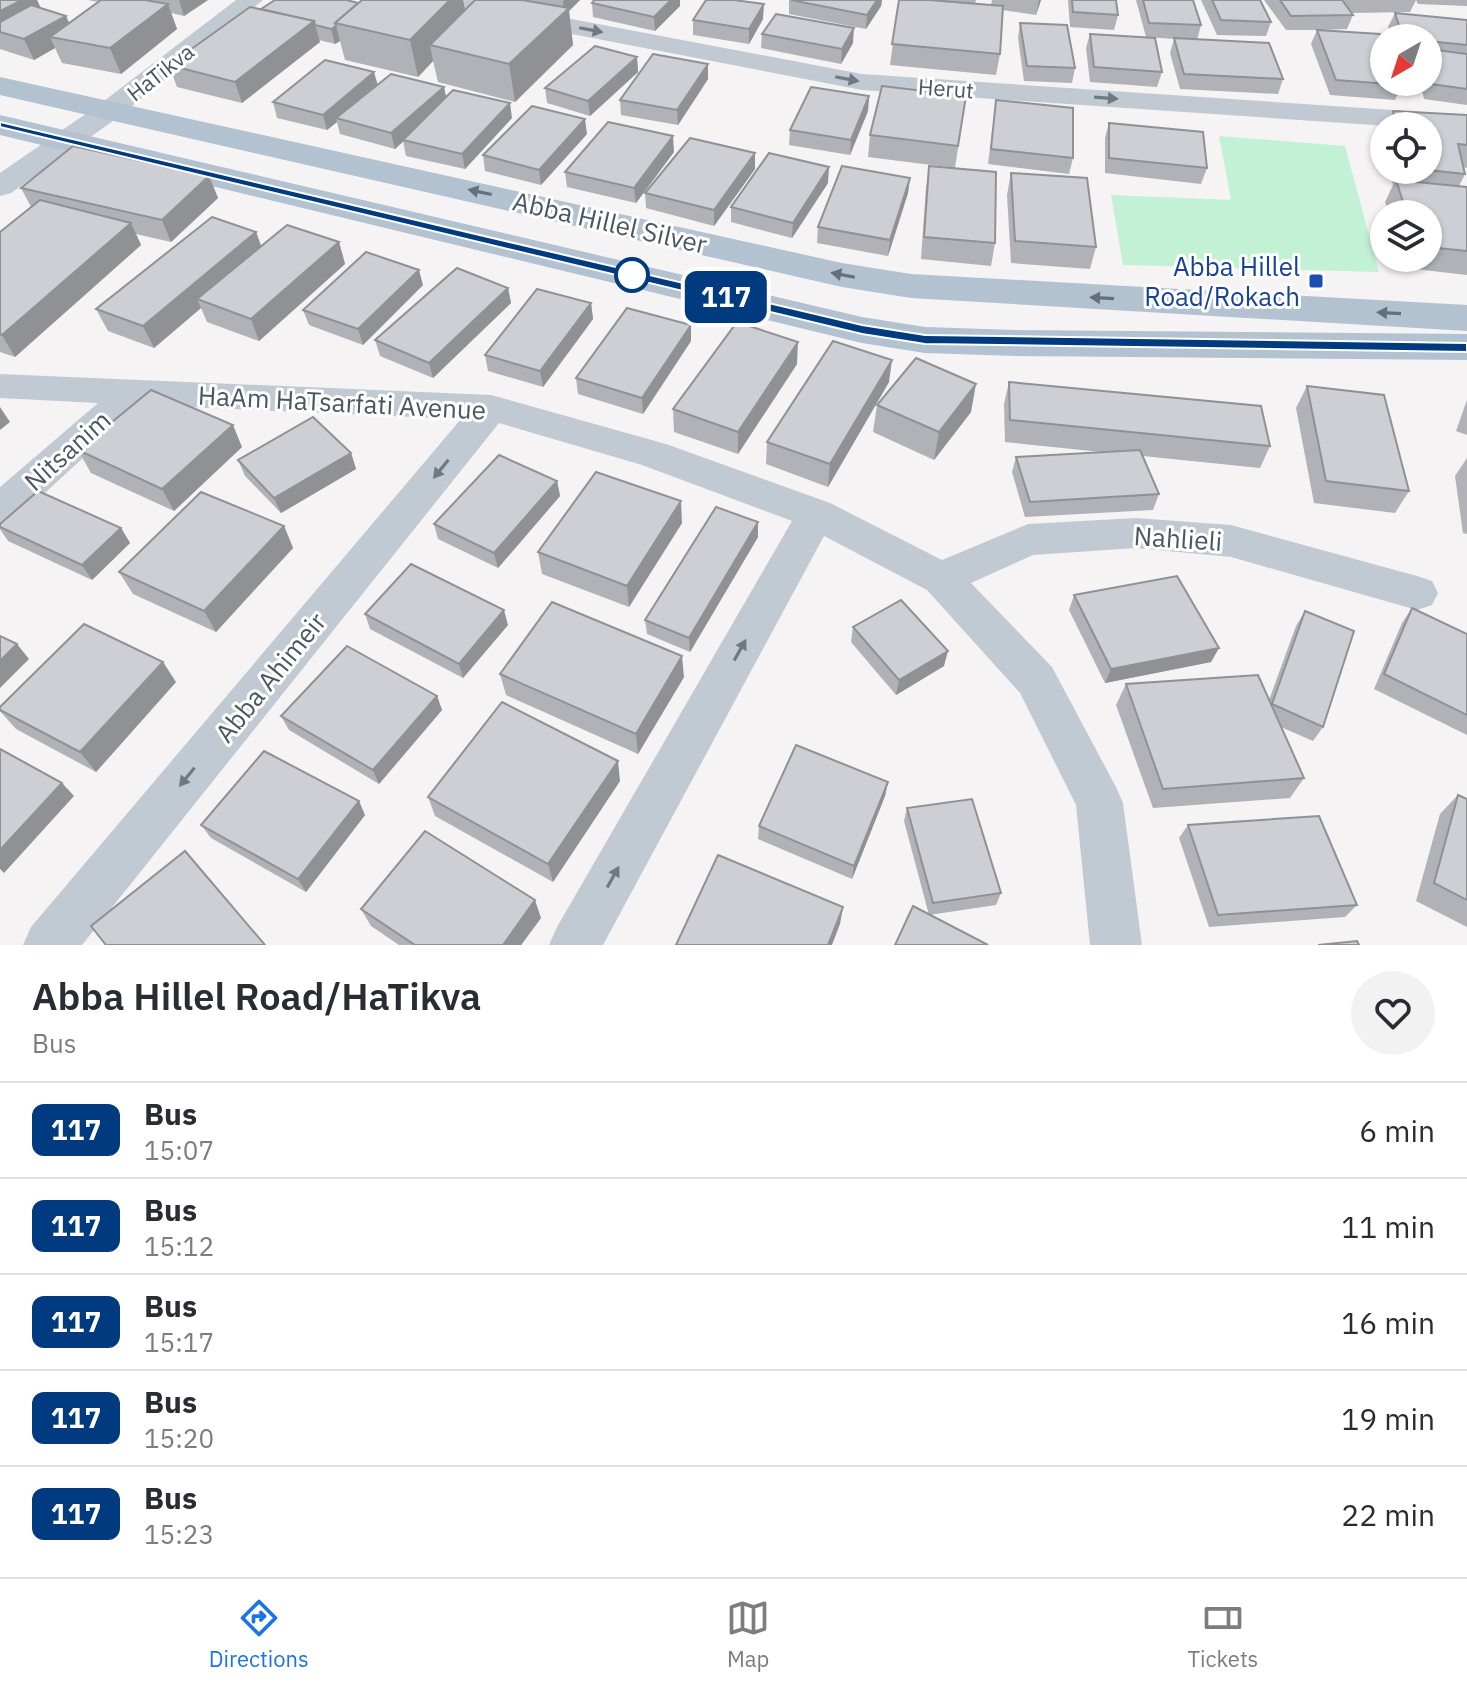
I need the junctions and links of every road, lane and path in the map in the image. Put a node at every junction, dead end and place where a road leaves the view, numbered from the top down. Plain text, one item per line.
1 (251, 0) edge
2 (432, 0) edge
3 (0, 86) edge
4 (110, 110) junction
5 (1467, 123) edge
6 (0, 125) edge
7 (67, 141) junction
8 (0, 187) edge
9 (1467, 318) edge
10 (1467, 347) edge
11 (0, 386) edge
12 (134, 391) junction
13 (491, 408) junction
14 (0, 510) edge
15 (816, 514) junction
16 (941, 578) junction
17 (1417, 593) dead end
18 (49, 945) edge
19 (575, 945) edge
20 (1116, 945) edge

1 - 4 street, HaTikva
2 -> 5 street, Herut
3 - 4 main road, Abba Hillel Silver
4 - 7 street, HaTikva
9 -> 4 main road, Abba Hillel Silver
6 - 7 main road, Abba Hillel Silver
7 - 8 street, HaTikva
7 - 10 main road, Abba Hillel Silver
11 - 12 street, HaAm HaTsarfati Avenue
12 - 13 street, HaAm HaTsarfati Avenue
12 - 14 street, Nitsanim
13 - 15 street, HaAm HaTsarfati Avenue
13 -> 18 street, Abba Ahimeir
15 - 16 street, HaAm HaTsarfati Avenue
19 -> 15 street
16 - 17 street, Nahlieli
16 - 20 street, HaAm HaTsarfati Avenue

